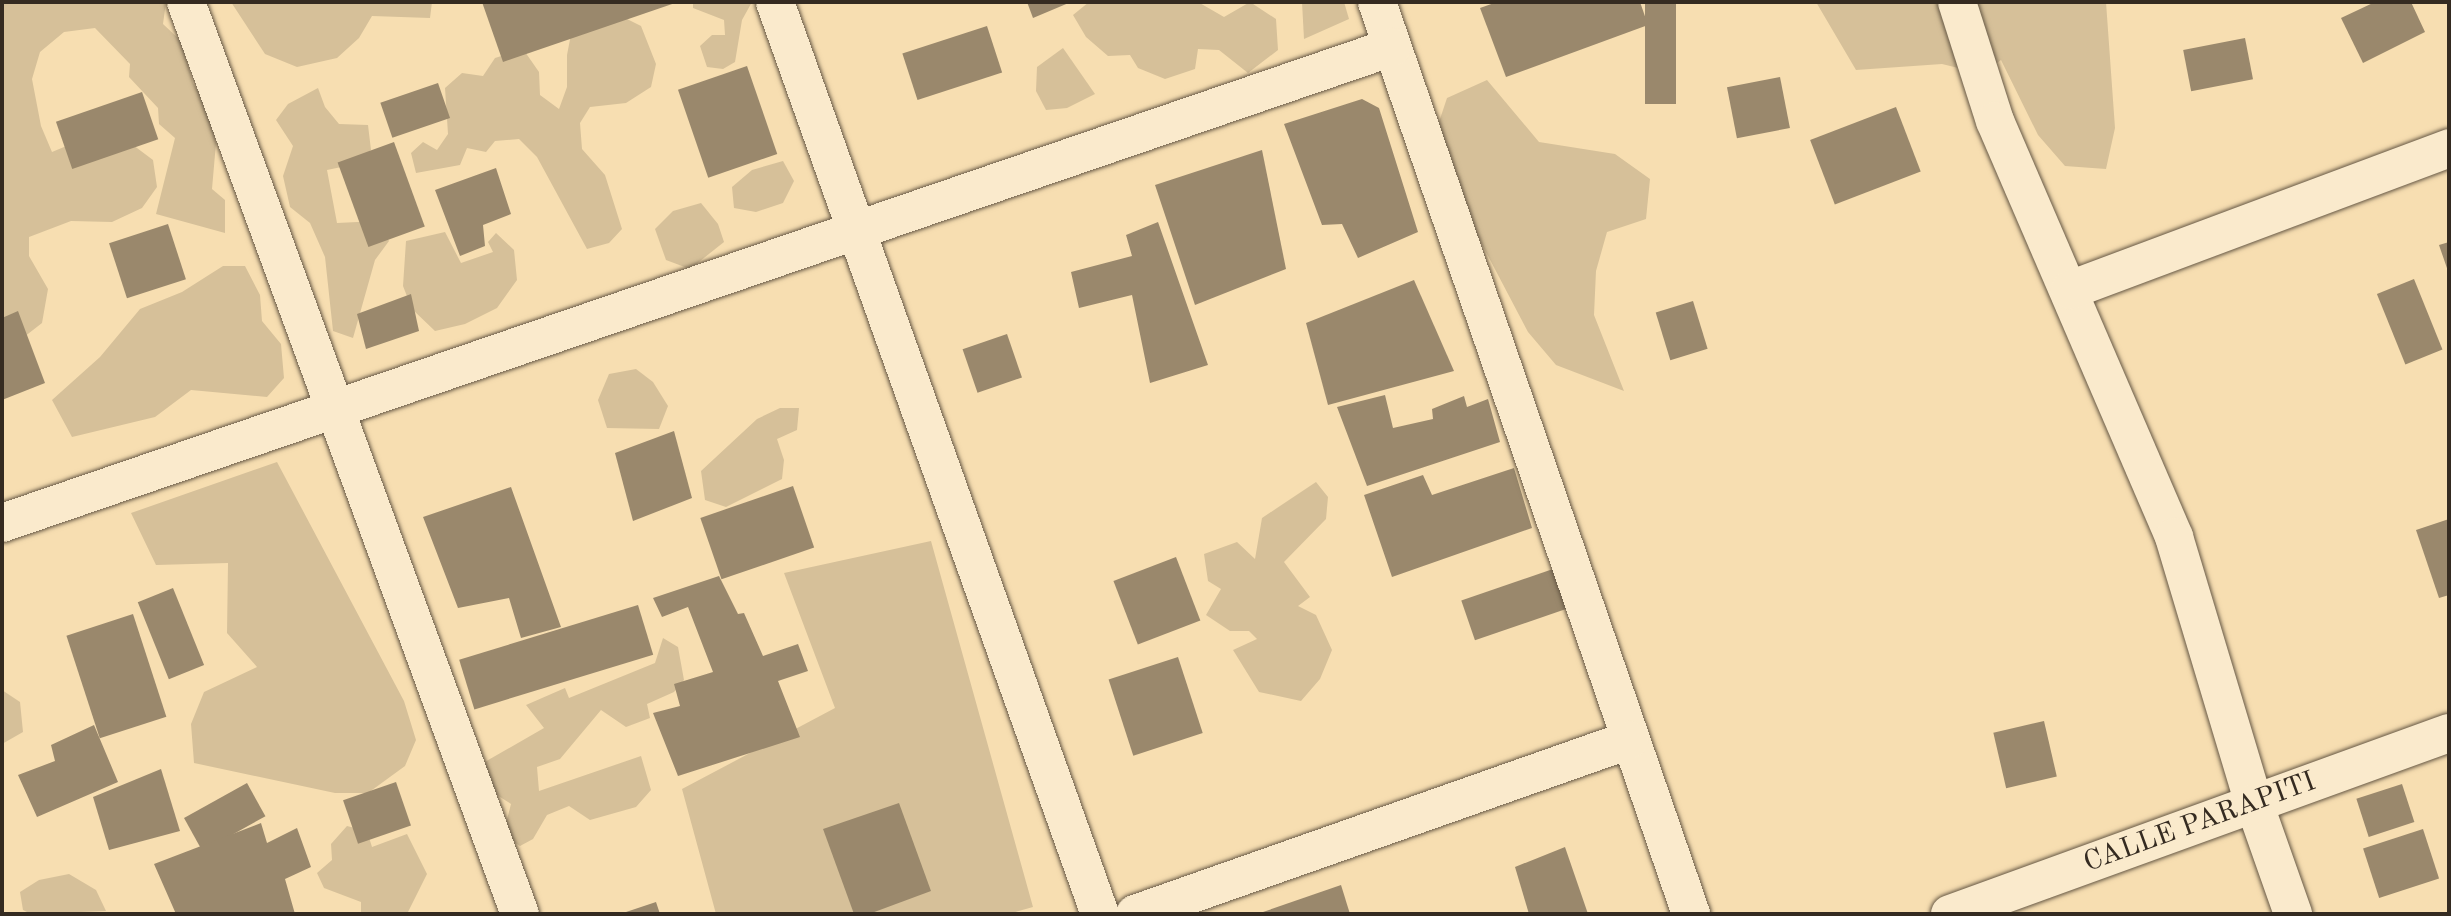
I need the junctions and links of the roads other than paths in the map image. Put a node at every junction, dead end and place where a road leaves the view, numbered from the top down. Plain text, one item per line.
1 (186, 2) edge
2 (775, 2) edge
3 (1377, 2) edge
4 (1957, 2) edge
5 (1392, 47) junction
6 (2449, 148) edge
7 (859, 229) junction
8 (2070, 290) junction
9 (333, 410) junction
10 (2, 523) edge
11 (2449, 733) edge
12 (1629, 740) junction
13 (2253, 803) junction
14 (520, 914) edge
15 (1100, 914) edge
16 (1135, 914) edge
17 (1691, 914) edge
18 (1950, 914) edge
19 (2293, 914) edge

1 - 9 street
2 - 7 street
3 - 5 street
4 - 8 street
5 - 7 street
5 - 12 street
6 - 8 street
7 - 9 street
7 - 15 street
8 - 13 street
9 - 10 street
9 - 14 street
11 - 13 street, CALLE PARAPITI
12 - 16 street
12 - 17 street
13 - 18 street, CALLE PARAPITI
13 - 19 street

